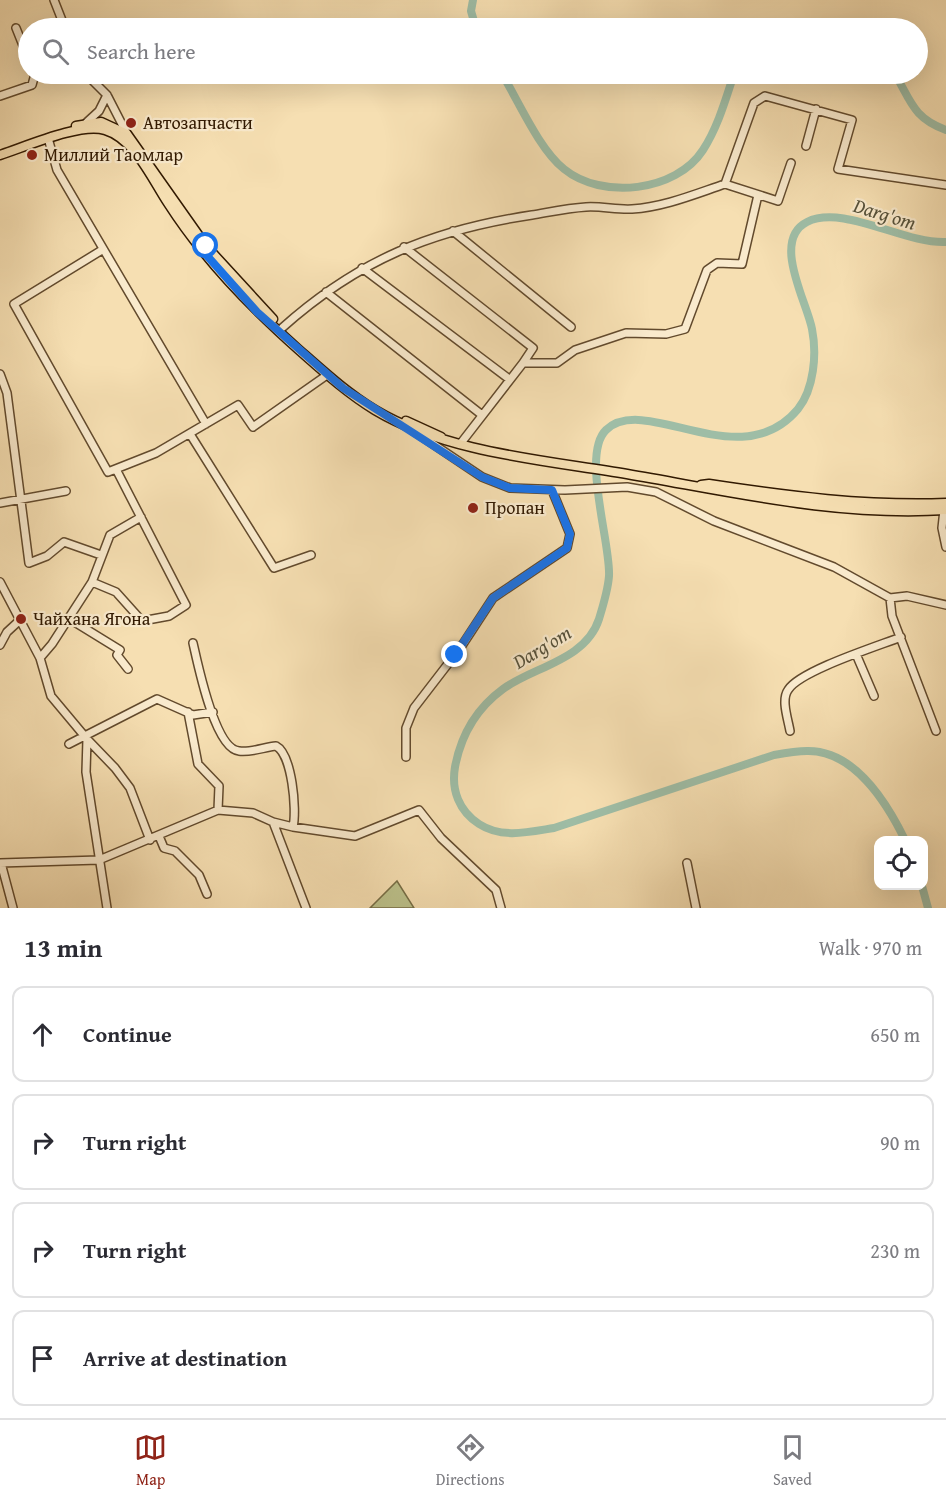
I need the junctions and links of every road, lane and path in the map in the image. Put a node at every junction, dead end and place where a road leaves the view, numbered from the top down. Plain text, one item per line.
1 (54, 0) edge
2 (61, 18) edge
3 (16, 28) dead end
4 (18, 33) edge
5 (32, 84) edge
6 (96, 84) edge
7 (106, 95) junction
8 (0, 96) edge
9 (816, 109) junction
10 (87, 122) junction
11 (60, 134) junction
12 (127, 134) junction
13 (48, 138) junction
14 (806, 146) dead end
15 (0, 155) edge
16 (791, 163) dead end
17 (725, 184) junction
18 (946, 185) edge
19 (758, 195) junction
20 (453, 231) junction
21 (404, 247) junction
22 (203, 248) junction
23 (102, 250) junction
24 (362, 268) junction
25 (326, 292) junction
26 (571, 327) dead end
27 (282, 328) junction
28 (523, 363) junction
29 (0, 374) edge
30 (327, 375) junction
31 (509, 380) junction
32 (482, 416) junction
33 (206, 424) junction
34 (409, 429) junction
35 (190, 434) junction
36 (443, 439) junction
37 (461, 443) junction
38 (117, 471) junction
39 (552, 490) junction
40 (66, 491) dead end
41 (20, 500) junction
42 (0, 503) edge
43 (945, 508) edge
44 (141, 517) junction
45 (946, 547) edge
46 (101, 555) junction
47 (311, 555) dead end
48 (0, 582) edge
49 (92, 582) junction
50 (2, 592) edge
51 (890, 598) junction
52 (946, 605) edge
53 (68, 618) junction
54 (20, 620) junction
55 (901, 637) junction
56 (193, 643) dead end
57 (0, 645) edge
58 (856, 654) junction
59 (40, 658) junction
60 (128, 669) dead end
61 (874, 696) dead end
62 (188, 712) junction
63 (213, 712) junction
64 (790, 731) dead end
65 (936, 731) dead end
66 (86, 738) junction
67 (69, 744) dead end
68 (406, 757) dead end
69 (218, 810) junction
70 (273, 822) junction
71 (293, 827) junction
72 (159, 836) junction
73 (150, 840) junction
74 (99, 860) junction
75 (0, 863) edge
76 (687, 863) dead end
77 (207, 894) dead end
78 (13, 908) edge
79 (107, 908) edge
80 (306, 908) edge
81 (501, 908) edge
82 (696, 908) edge

1 - 2 street
3 - 4 street
5 - 8 street
6 - 7 street
7 - 10 street
7 - 12 street
9 - 14 street
9 - 17 street
9 - 18 street
10 - 11 main road
10 - 12 main road
11 - 13 main road
11 - 22 main road
12 - 22 main road
13 - 15 main road
13 - 23 street
16 - 19 street
17 - 19 street
17 - 20 street
19 - 28 street
20 - 21 street
20 - 26 street
21 - 24 street
21 - 28 street
22 - 27 main road
22 - 30 main road
23 - 33 street
23 - 38 street
24 - 25 street
24 - 31 street
25 - 27 street
25 - 32 street
27 - 36 main road
28 - 31 street
29 - 41 street
30 - 33 street
30 - 34 main road
31 - 32 street
32 - 37 street
33 - 35 street
34 - 36 main road
34 - 39 street
35 - 38 street
35 - 47 street
36 - 37 main road
37 - 43 main road
38 - 44 street
39 - 51 street
39 - 68 street
40 - 41 street
41 - 42 street
41 - 46 street
43 - 45 street
44 - 46 street
44 - 49 street
46 - 49 street
48 - 50 street
49 - 53 street
50 - 54 street
51 - 52 street
51 - 55 street
53 - 59 street
53 - 60 street
54 - 57 street
54 - 59 street
55 - 58 street
55 - 65 street
56 - 63 street
58 - 61 street
58 - 64 street
59 - 66 street
62 - 63 street
62 - 66 street
62 - 69 street
63 - 71 street
66 - 67 street
66 - 73 street
66 - 74 street
69 - 70 street
69 - 72 street
70 - 71 street
70 - 80 street
71 - 81 street
72 - 73 street
72 - 77 street
73 - 74 street
74 - 75 street
74 - 79 street
75 - 78 street
76 - 82 street

